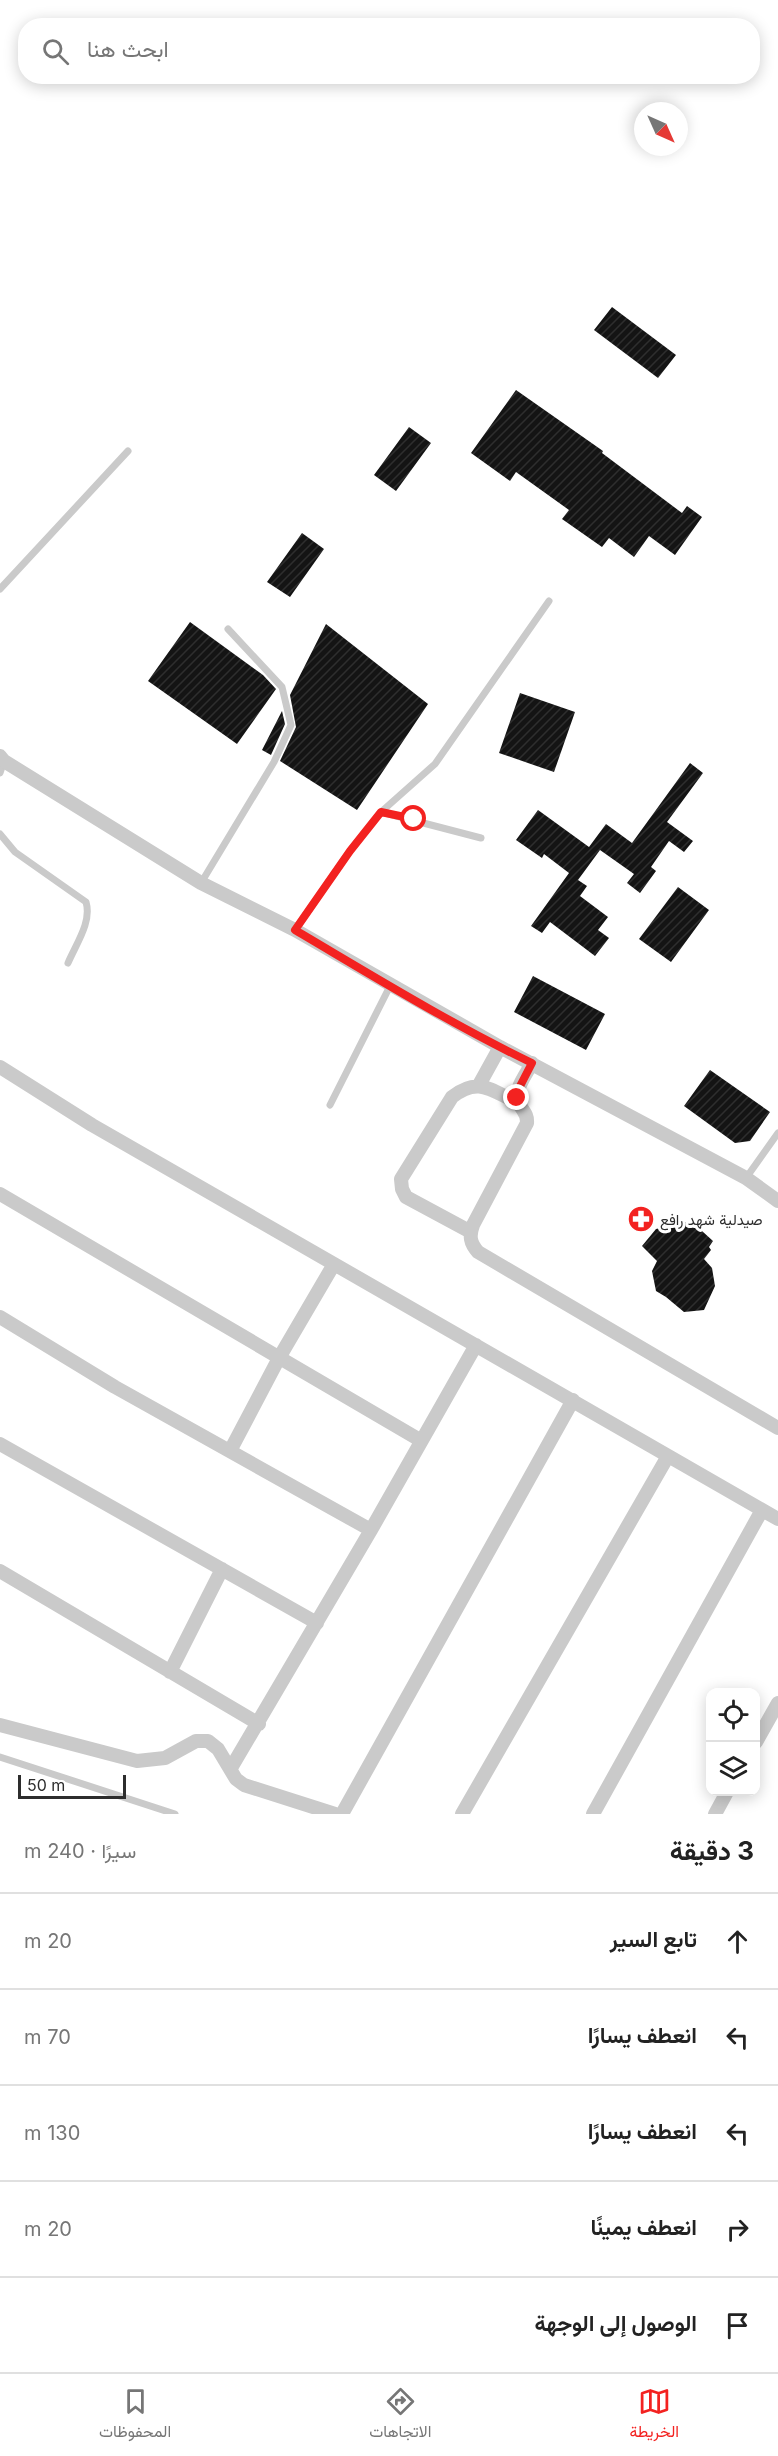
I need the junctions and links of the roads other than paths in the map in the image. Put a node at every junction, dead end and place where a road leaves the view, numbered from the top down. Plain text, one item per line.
1 (128, 451) dead end
2 (0, 589) edge
3 (549, 601) dead end
4 (228, 629) dead end
5 (1, 763) edge
6 (381, 812) junction
7 (0, 834) edge
8 (481, 838) dead end
9 (201, 883) junction
10 (295, 930) junction
11 (68, 963) dead end
12 (390, 986) junction
13 (500, 1047) junction
14 (532, 1063) junction
15 (0, 1067) edge
16 (479, 1085) junction
17 (519, 1103) junction
18 (330, 1105) dead end
19 (778, 1133) edge
20 (746, 1178) junction
21 (0, 1194) edge
22 (778, 1201) edge
23 (471, 1232) junction
24 (334, 1264) junction
25 (0, 1317) edge
26 (476, 1345) junction
27 (279, 1358) junction
28 (573, 1400) junction
29 (778, 1428) edge
30 (420, 1440) junction
31 (0, 1444) edge
32 (231, 1451) junction
33 (668, 1456) junction
34 (762, 1510) junction
35 (778, 1519) edge
36 (372, 1530) junction
37 (222, 1569) junction
38 (2, 1578) edge
39 (317, 1623) junction
40 (170, 1672) junction
41 (778, 1703) edge
42 (259, 1724) junction
43 (0, 1725) edge
44 (760, 1735) edge
45 (0, 1756) edge
46 (231, 1768) junction
47 (724, 1796) edge
48 (175, 1814) edge
49 (335, 1814) edge
50 (342, 1814) edge
51 (462, 1814) edge
52 (593, 1814) edge
53 (715, 1814) edge

1 - 2 lane
3 - 6 lane
4 - 9 lane
5 - 9 street
6 - 8 lane
6 - 10 lane
7 - 11 lane
9 - 10 street
10 - 12 street
12 - 13 street
12 - 18 lane
13 - 14 street
13 - 16 street
14 - 17 street
14 - 20 street
15 - 24 street
16 - 17 street
16 - 23 street
17 - 23 street
19 - 20 lane
20 - 22 street
21 - 27 street
23 - 29 street
24 - 26 street
24 - 27 street
25 - 32 street
26 - 28 street
26 - 30 street
27 - 30 street
27 - 32 street
28 - 33 street
28 - 50 street
30 - 36 street
31 - 37 street
32 - 36 street
33 - 34 street
33 - 51 street
34 - 35 street
34 - 52 street
36 - 39 street
37 - 39 street
37 - 40 street
38 - 40 street
39 - 42 street
40 - 42 street
41 - 44 street
42 - 46 street
43 - 46 street
45 - 48 lane
46 - 49 street
47 - 53 street

